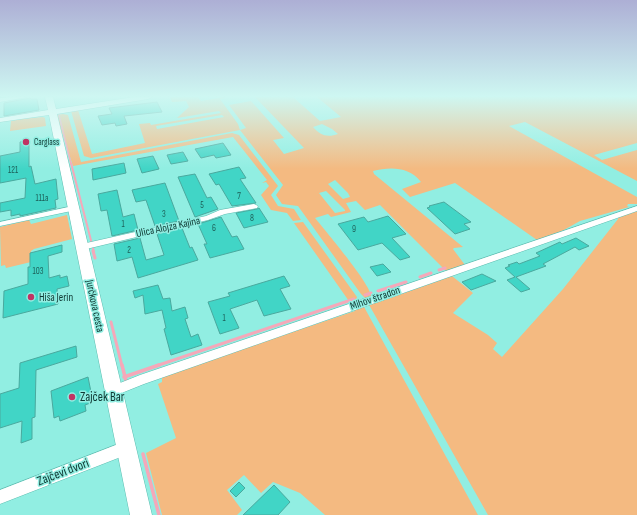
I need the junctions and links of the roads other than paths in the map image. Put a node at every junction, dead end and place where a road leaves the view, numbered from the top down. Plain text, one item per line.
1 (53, 121) edge
2 (254, 206) dead end
3 (73, 208) junction
4 (637, 208) edge
5 (0, 224) edge
6 (89, 246) junction
7 (122, 388) junction
8 (126, 448) junction
9 (0, 497) edge
10 (136, 513) edge

1 - 3 main road, Jurčkova cesta
2 - 6 street, Ulica Alojza Kajina
3 - 5 street
3 - 6 main road, Jurčkova cesta
4 - 7 street, Mihov štradon
6 - 7 main road, Jurčkova cesta
7 - 8 main road, Jurčkova cesta
8 - 9 street, Zajčevi dvori
8 - 10 main road, Jurčkova cesta

